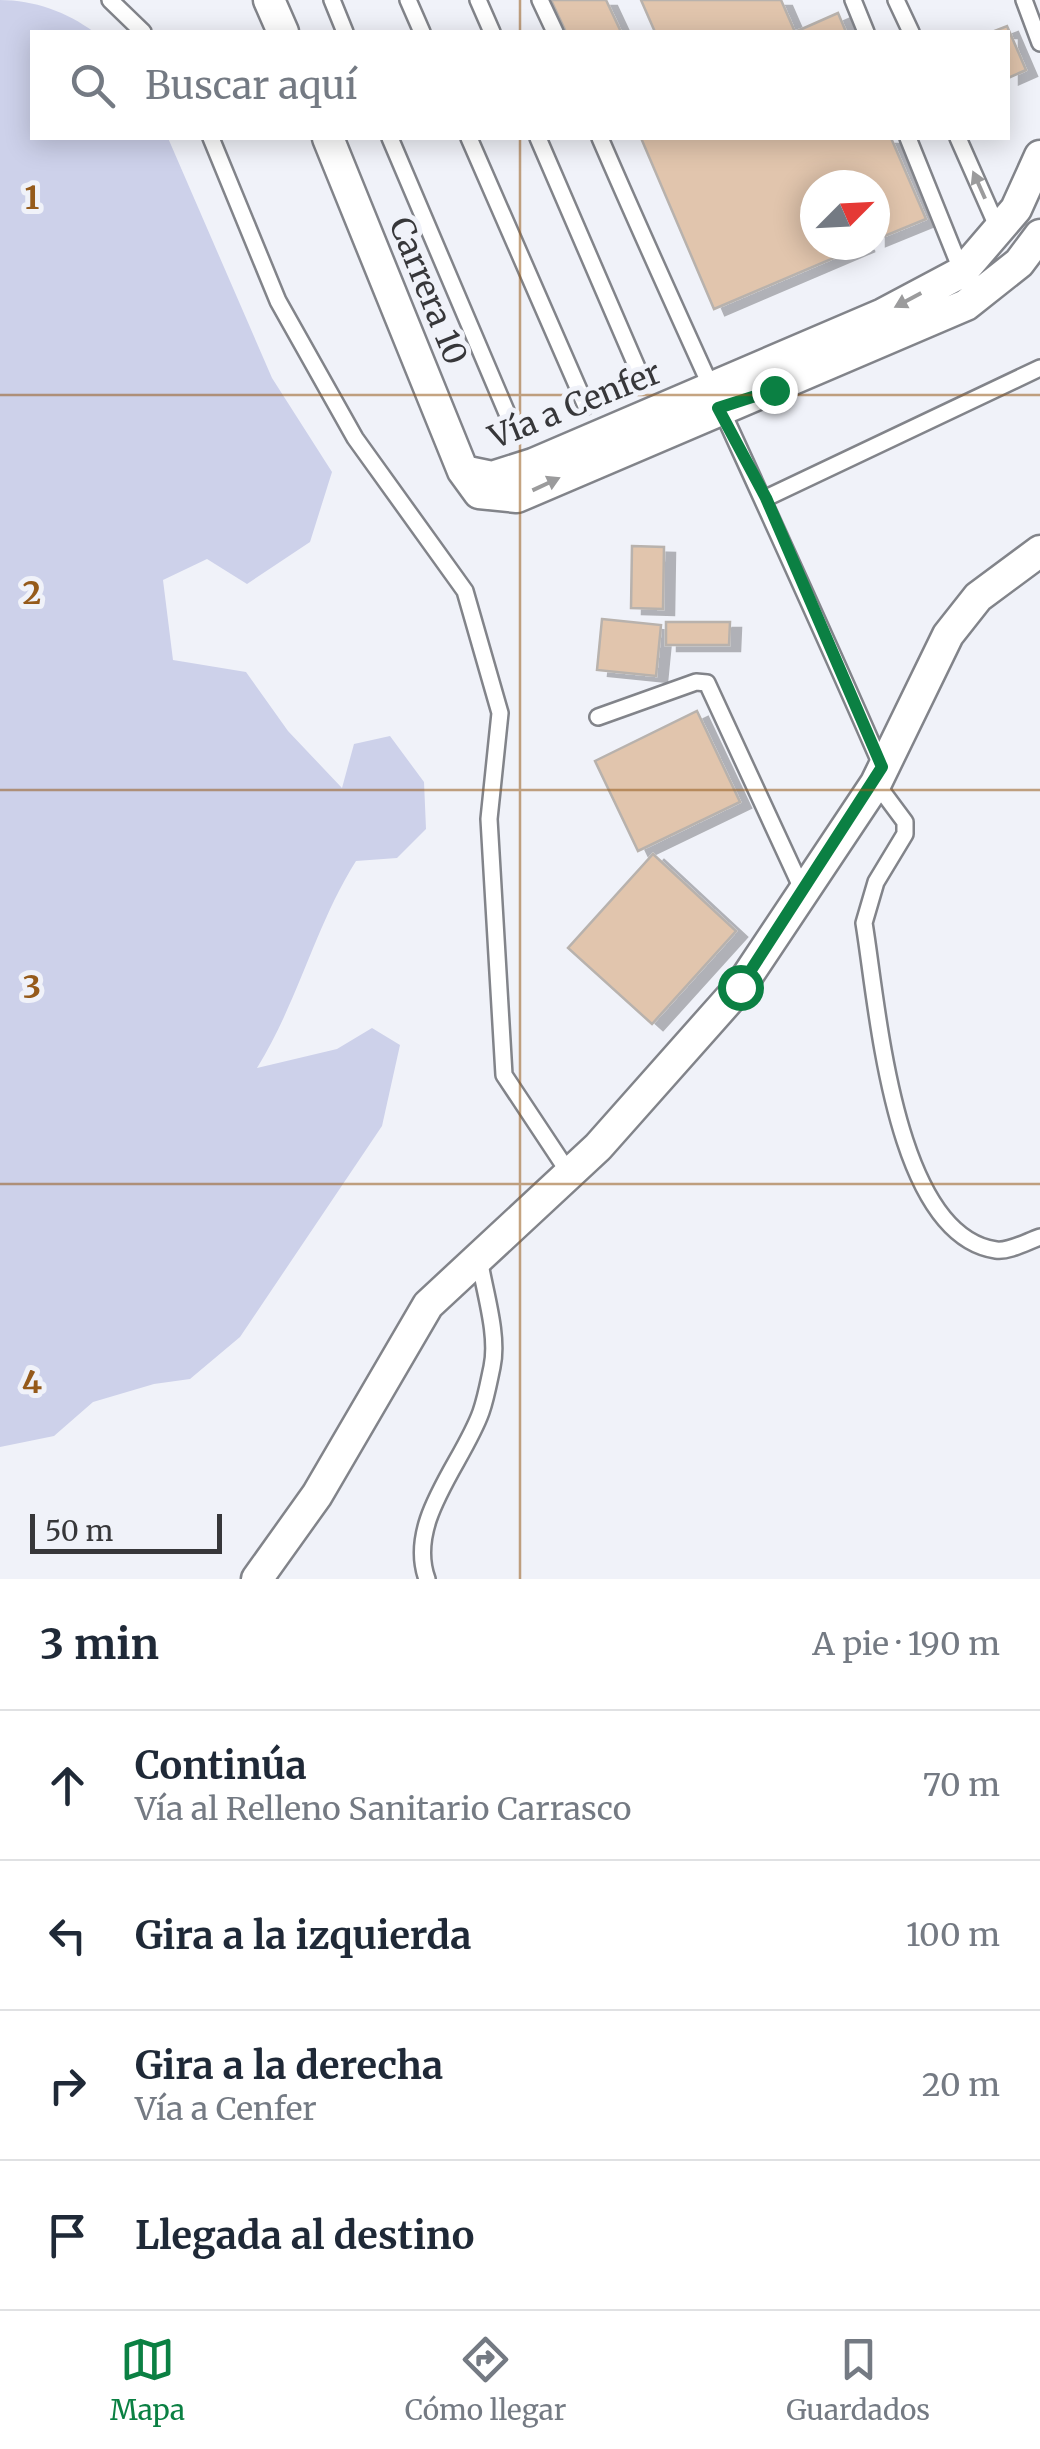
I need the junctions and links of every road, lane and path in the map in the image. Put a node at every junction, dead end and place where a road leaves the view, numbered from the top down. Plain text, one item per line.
1 (110, 0) edge
2 (269, 0) edge
3 (332, 0) edge
4 (408, 0) edge
5 (478, 0) edge
6 (540, 0) edge
7 (853, 0) edge
8 (896, 0) edge
9 (1024, 0) edge
10 (140, 30) edge
11 (282, 30) edge
12 (345, 30) edge
13 (421, 30) edge
14 (491, 30) edge
15 (553, 30) edge
16 (865, 30) edge
17 (910, 30) edge
18 (1040, 44) edge
19 (212, 140) edge
20 (330, 140) edge
21 (391, 140) edge
22 (470, 140) edge
23 (539, 140) edge
24 (601, 140) edge
25 (909, 140) edge
26 (959, 140) edge
27 (1040, 156) edge
28 (1000, 232) junction
29 (1040, 234) edge
30 (962, 272) junction
31 (1040, 368) edge
32 (642, 379) dead end
33 (713, 397) junction
34 (586, 406) dead end
35 (515, 432) dead end
36 (463, 472) joint
37 (766, 498) junction
38 (1040, 552) edge
39 (598, 716) dead end
40 (879, 775) junction
41 (804, 893) junction
42 (570, 1173) junction
43 (1040, 1237) edge
44 (478, 1254) junction
45 (257, 1579) edge
46 (427, 1579) edge

1 - 10 lane
2 - 11 street
3 - 12 lane
4 - 13 lane
5 - 14 lane
6 - 15 lane
7 - 16 lane
8 - 17 lane
9 - 18 lane
19 - 42 lane
20 - 36 street, Carrera 10
21 - 35 lane
22 - 34 lane
23 - 32 lane
24 - 33 lane
25 - 30 lane
28 -> 26 lane
27 - 28 street, Vía a Cenfer
28 - 30 street, Vía a Cenfer
29 - 33 street, Vía a Cenfer
30 -> 33 street, Vía a Cenfer
31 - 37 lane
33 - 36 street, Vía a Cenfer
33 - 37 lane
37 - 40 lane
38 - 40 street
39 - 41 lane
40 - 41 street
40 - 43 lane
41 - 42 street
42 - 44 street
44 - 45 street
44 - 46 lane

